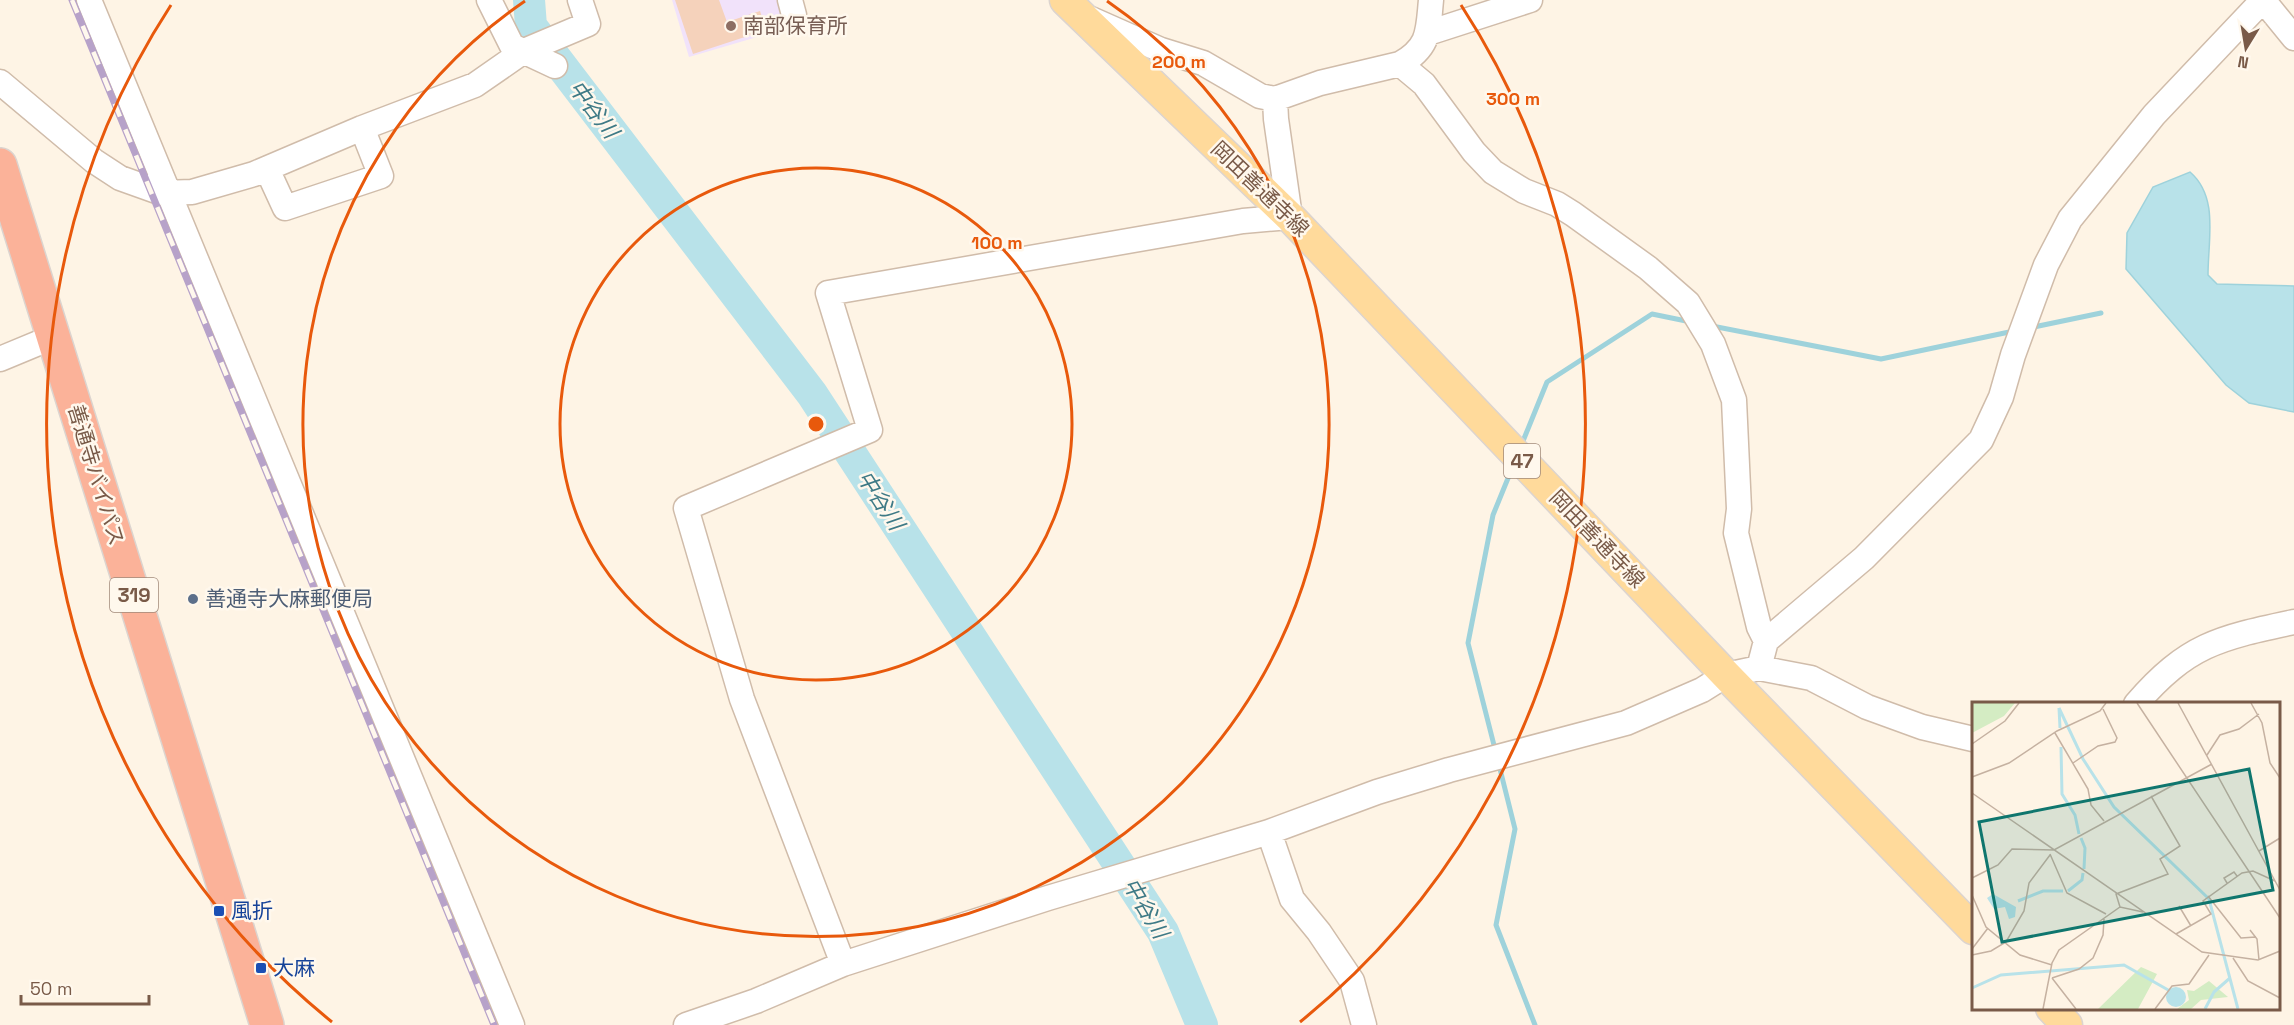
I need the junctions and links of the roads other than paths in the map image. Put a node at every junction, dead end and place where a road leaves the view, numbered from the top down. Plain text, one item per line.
1 (89, 0) edge
2 (489, 0) edge
3 (580, 0) edge
4 (1431, 0) edge
5 (1530, 0) edge
6 (2263, 0) edge
7 (1072, 7) edge
8 (1428, 33) junction
9 (2294, 38) edge
10 (524, 51) junction
11 (1401, 64) junction
12 (555, 66) dead end
13 (0, 82) edge
14 (1275, 99) junction
15 (362, 128) junction
16 (0, 165) edge
17 (267, 169) junction
18 (169, 194) junction
19 (1290, 217) junction
20 (53, 337) junction
21 (0, 359) edge
22 (2294, 622) edge
23 (1766, 641) junction
24 (1759, 668) junction
25 (1726, 675) junction
26 (2138, 702) edge
27 (1972, 739) edge
28 (1269, 832) junction
29 (1972, 927) edge
30 (843, 964) junction
31 (2053, 1010) edge
32 (267, 1025) edge
33 (512, 1025) edge
34 (686, 1025) edge
35 (1364, 1025) edge
36 (2067, 1025) edge

1 - 18 street
2 - 10 street
3 - 10 street
4 - 8 street
5 - 8 street
6 - 9 street
6 - 23 street
7 - 14 street
7 - 19 main road, 岡田善通寺線 / 47
8 - 11 street
10 - 12 street
10 - 15 street
11 - 14 street
11 - 23 street
13 - 18 street
14 - 19 street
15 - 17 street
15 - 17 street
16 - 20 highway, 善通寺バイパス / 319
17 - 18 street
18 - 33 street
19 - 25 main road, 岡田善通寺線 / 47
19 - 30 street
20 - 21 street
20 - 32 highway, 善通寺バイパス / 319
22 - 26 street
23 - 24 street
24 - 25 street
24 - 27 street
25 - 28 street
25 - 29 main road, 岡田善通寺線 / 47
28 - 30 street
28 - 35 street
30 - 34 street
31 - 36 main road

